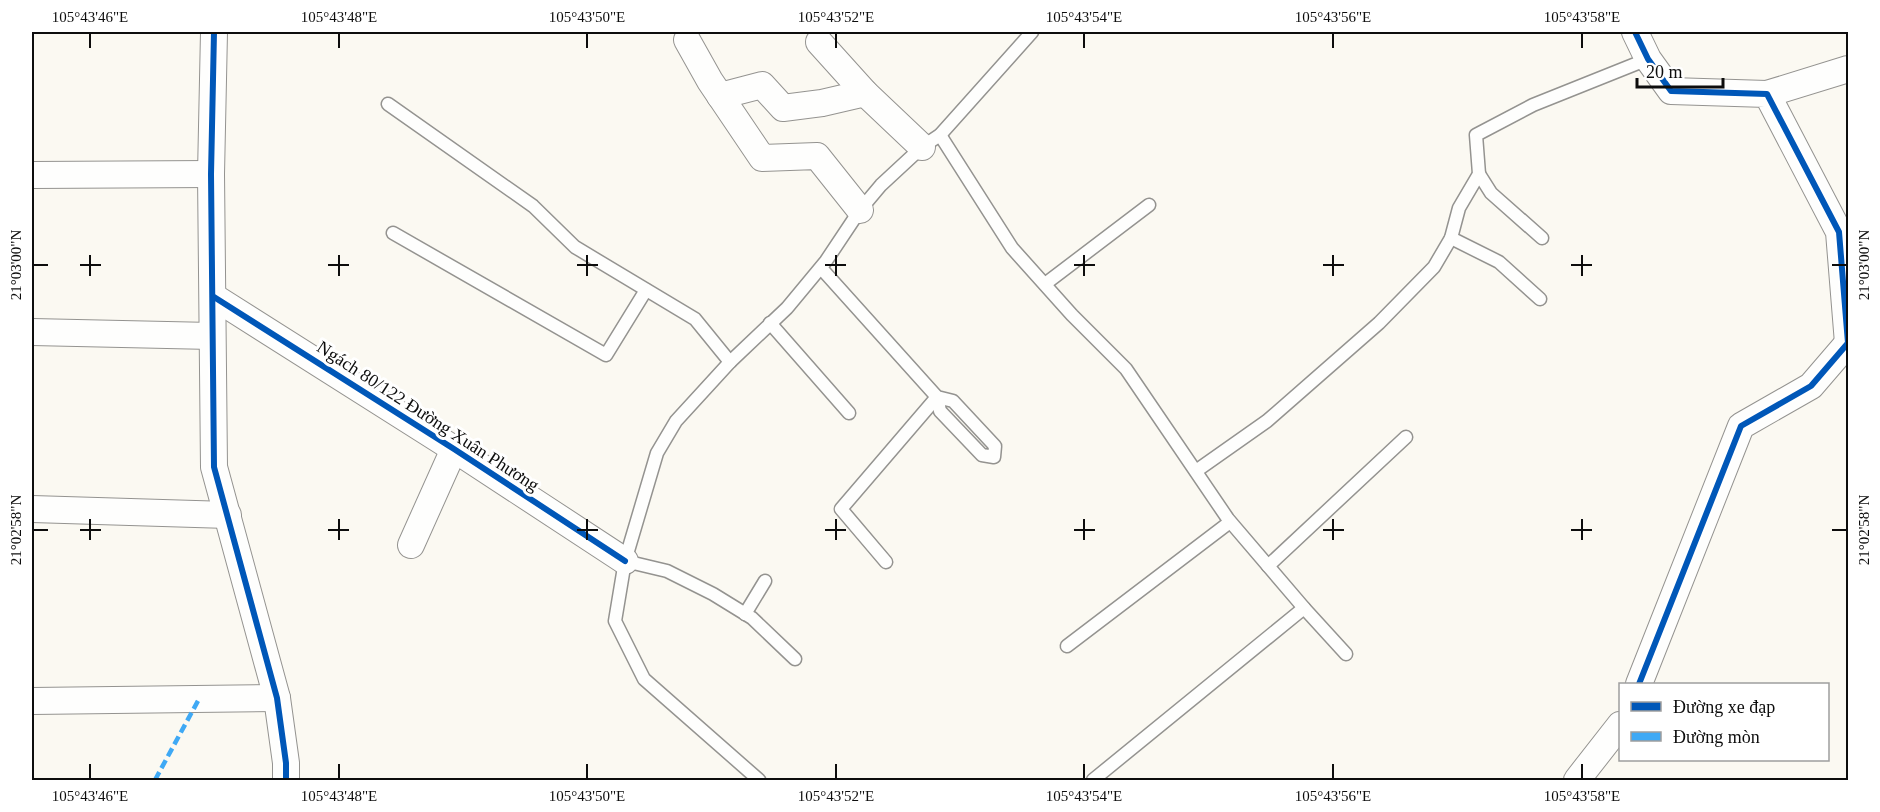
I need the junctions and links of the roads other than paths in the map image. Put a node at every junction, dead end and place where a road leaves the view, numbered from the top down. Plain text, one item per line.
1 (214, 32) edge
2 (1032, 32) edge
3 (1635, 32) edge
4 (687, 40) dead end
5 (819, 42) dead end
6 (1648, 59) junction
7 (1848, 69) edge
8 (865, 93) junction
9 (1767, 94) junction
10 (720, 96) junction
11 (388, 104) dead end
12 (931, 141) junction
13 (211, 174) junction
14 (1479, 174) junction
15 (32, 175) edge
16 (1149, 205) dead end
17 (860, 210) junction
18 (393, 233) dead end
19 (1452, 238) junction
20 (1542, 238) dead end
21 (820, 268) junction
22 (1045, 284) junction
23 (646, 290) junction
24 (214, 297) junction
25 (1540, 299) dead end
26 (770, 323) junction
27 (32, 332) edge
28 (212, 336) junction
29 (1848, 343) edge
30 (730, 362) junction
31 (937, 397) junction
32 (849, 413) dead end
33 (1406, 437) dead end
34 (454, 449) junction
35 (982, 455) dead end
36 (1196, 471) junction
37 (32, 509) edge
38 (228, 515) junction
39 (1230, 522) junction
40 (411, 545) dead end
41 (625, 561) junction
42 (886, 562) dead end
43 (1268, 566) junction
44 (765, 581) dead end
45 (1304, 608) junction
46 (744, 614) junction
47 (1067, 646) dead end
48 (1346, 654) dead end
49 (795, 659) dead end
50 (1639, 683) edge
51 (277, 698) junction
52 (32, 701) edge
53 (1619, 726) edge
54 (286, 780) edge
55 (759, 780) edge
56 (1093, 780) edge
57 (1577, 780) edge

1 - 13 street
2 - 12 lane
3 - 6 street
4 - 10 street
5 - 8 street
6 - 9 street
6 - 14 lane
7 - 9 street
8 - 10 street
8 - 12 street
9 - 29 street
10 - 17 street
11 - 23 lane
12 - 17 lane
12 - 22 lane
13 - 15 street
13 - 24 street
14 - 19 lane
14 - 20 lane
16 - 22 lane
17 - 21 lane
18 - 23 lane
19 - 25 lane
19 - 36 lane
21 - 26 lane
21 - 31 lane
22 - 36 lane
23 - 30 lane
24 - 28 street
24 - 34 street, Ngách 80/122 Đường Xuân Phương
26 - 30 lane
26 - 32 lane
27 - 28 street
28 - 38 street
29 - 50 street
30 - 41 lane
31 - 35 lane
31 - 42 lane
33 - 43 lane
34 - 40 street
34 - 41 street, Ngách 80/122 Đường Xuân Phương
36 - 39 lane
37 - 38 street
38 - 51 street
39 - 43 lane
39 - 47 lane
41 - 46 lane
41 - 55 lane
43 - 45 lane
44 - 46 lane
45 - 48 lane
45 - 56 lane
46 - 49 lane
51 - 52 street
51 - 54 street
53 - 57 street

